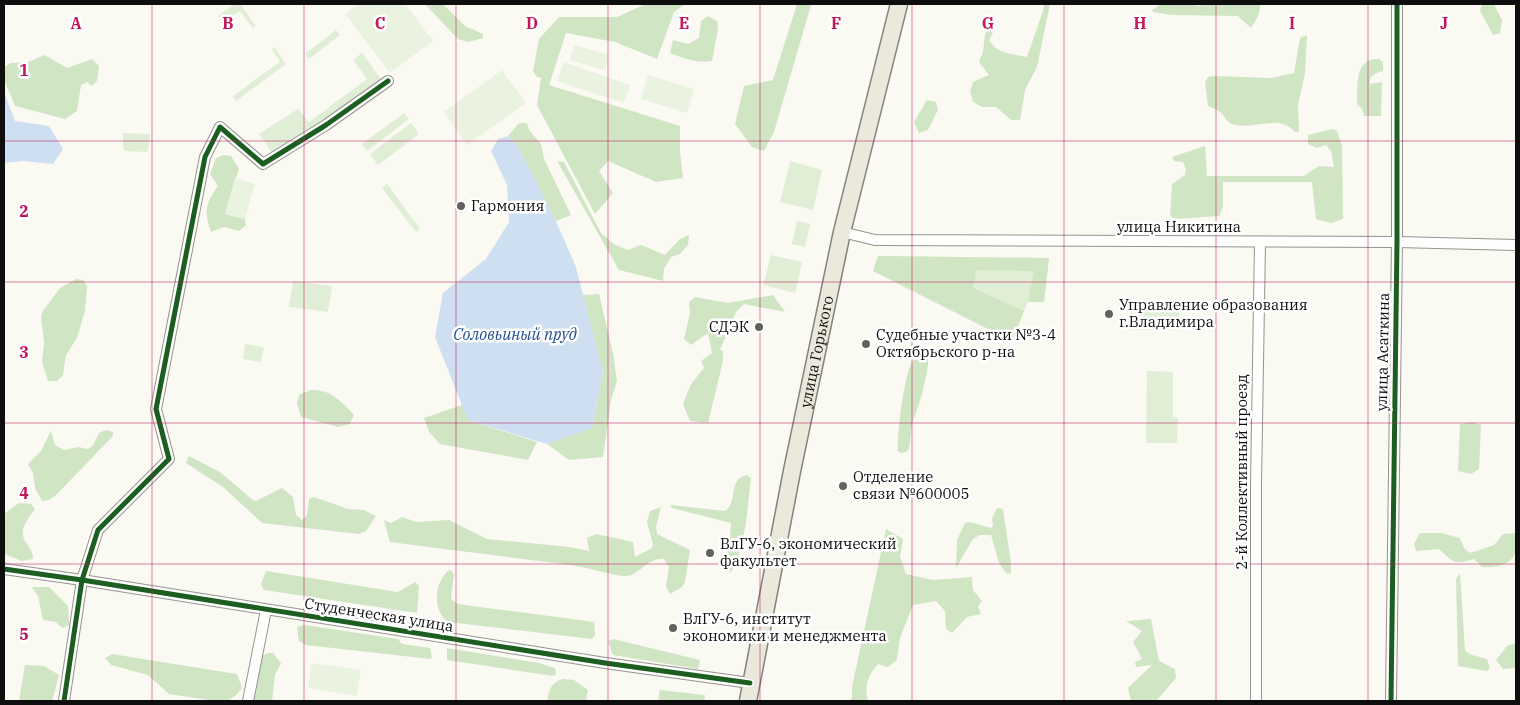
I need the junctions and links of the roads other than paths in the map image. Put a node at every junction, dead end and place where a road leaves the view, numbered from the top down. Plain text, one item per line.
1 (899, 4) edge
2 (1397, 4) edge
3 (388, 81) dead end
4 (842, 232) junction
5 (1397, 242) junction
6 (1260, 243) junction
7 (1516, 244) edge
8 (4, 569) edge
9 (82, 580) junction
10 (266, 610) junction
11 (750, 683) junction
12 (64, 701) edge
13 (248, 701) edge
14 (748, 701) edge
15 (1256, 701) edge
16 (1391, 701) edge

1 - 4 main road, улица Горького
2 - 5 street, улица Асаткина
3 - 9 street
4 - 6 street, улица Никитина
4 - 11 main road, улица Горького
5 - 6 street, улица Никитина
5 - 7 street, улица Никитина
5 - 16 street, улица Асаткина
6 - 15 street, 2-й Коллективный проезд
8 - 9 street, Студенческая улица
9 - 10 street, Студенческая улица
9 - 12 street
10 - 11 street, Студенческая улица
10 - 13 street
11 - 14 main road, улица Горького

